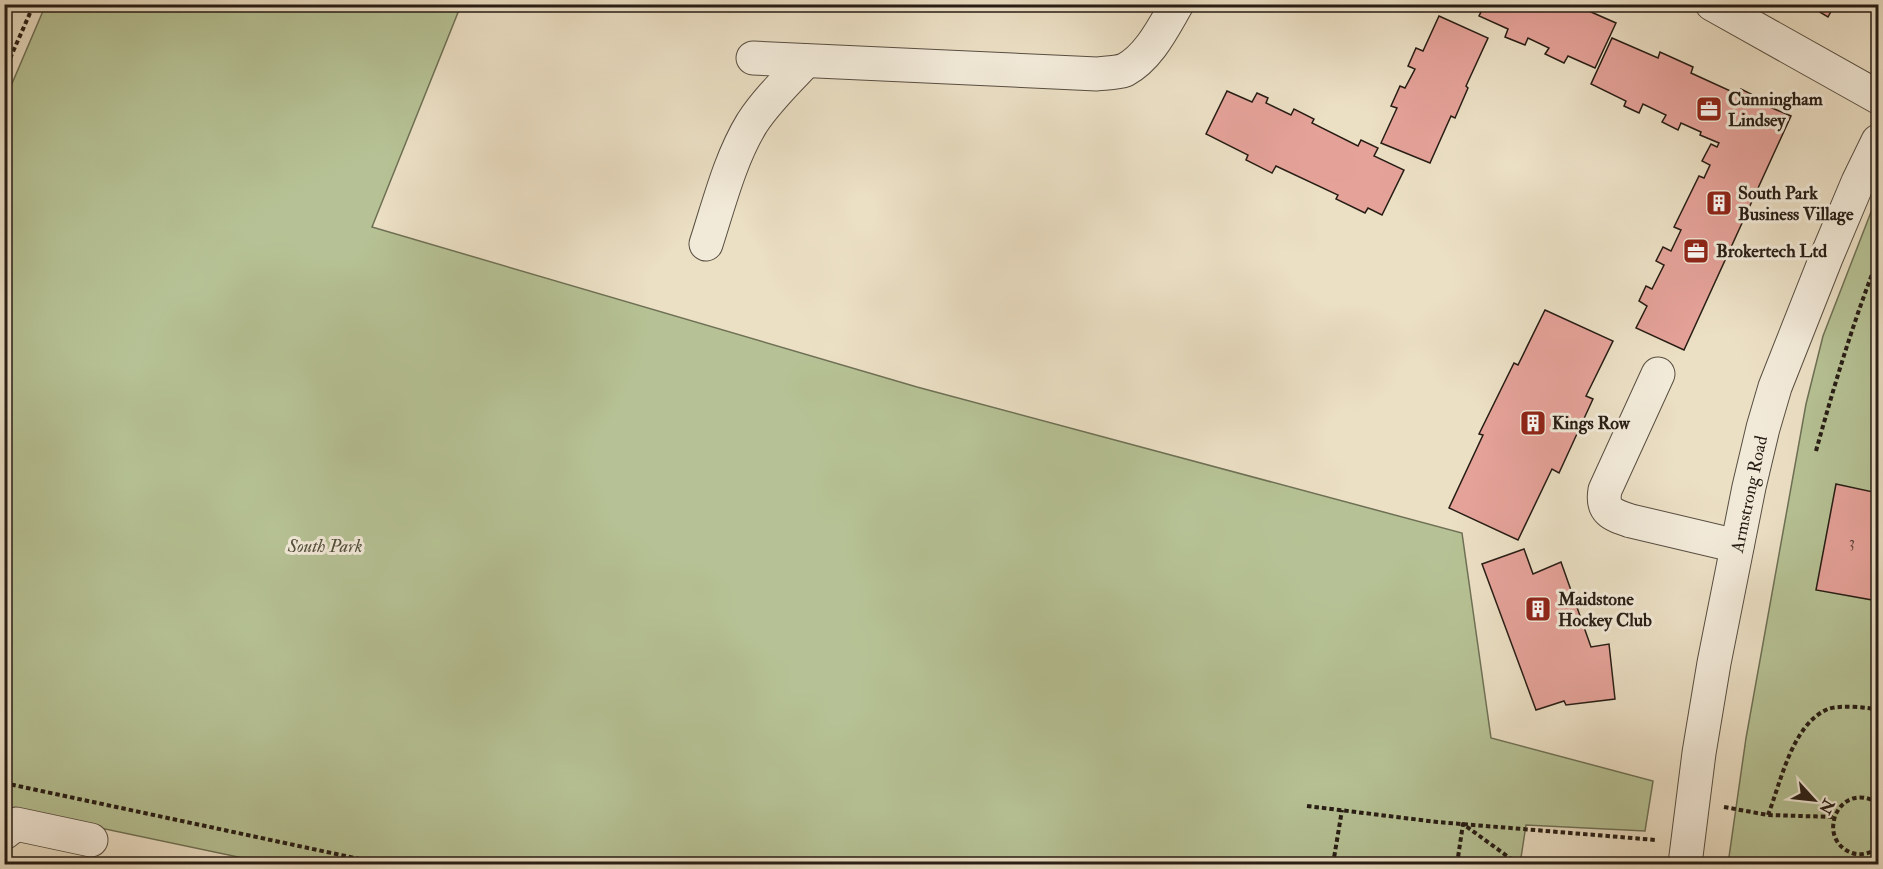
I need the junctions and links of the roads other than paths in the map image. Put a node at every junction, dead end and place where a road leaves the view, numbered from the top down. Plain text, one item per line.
1 (1176, 4) edge
2 (1712, 4) edge
3 (753, 58) dead end
4 (806, 61) junction
5 (1878, 97) edge
6 (1878, 141) edge
7 (706, 244) dead end
8 (1658, 374) dead end
9 (1737, 546) junction
10 (4, 833) edge
11 (91, 840) dead end
12 (1687, 853) edge

1 - 4 street
2 - 5 street
3 - 4 street
4 - 7 street
6 - 9 street, Armstrong Road
8 - 9 street
9 - 12 street, Armstrong Road
10 - 11 street

